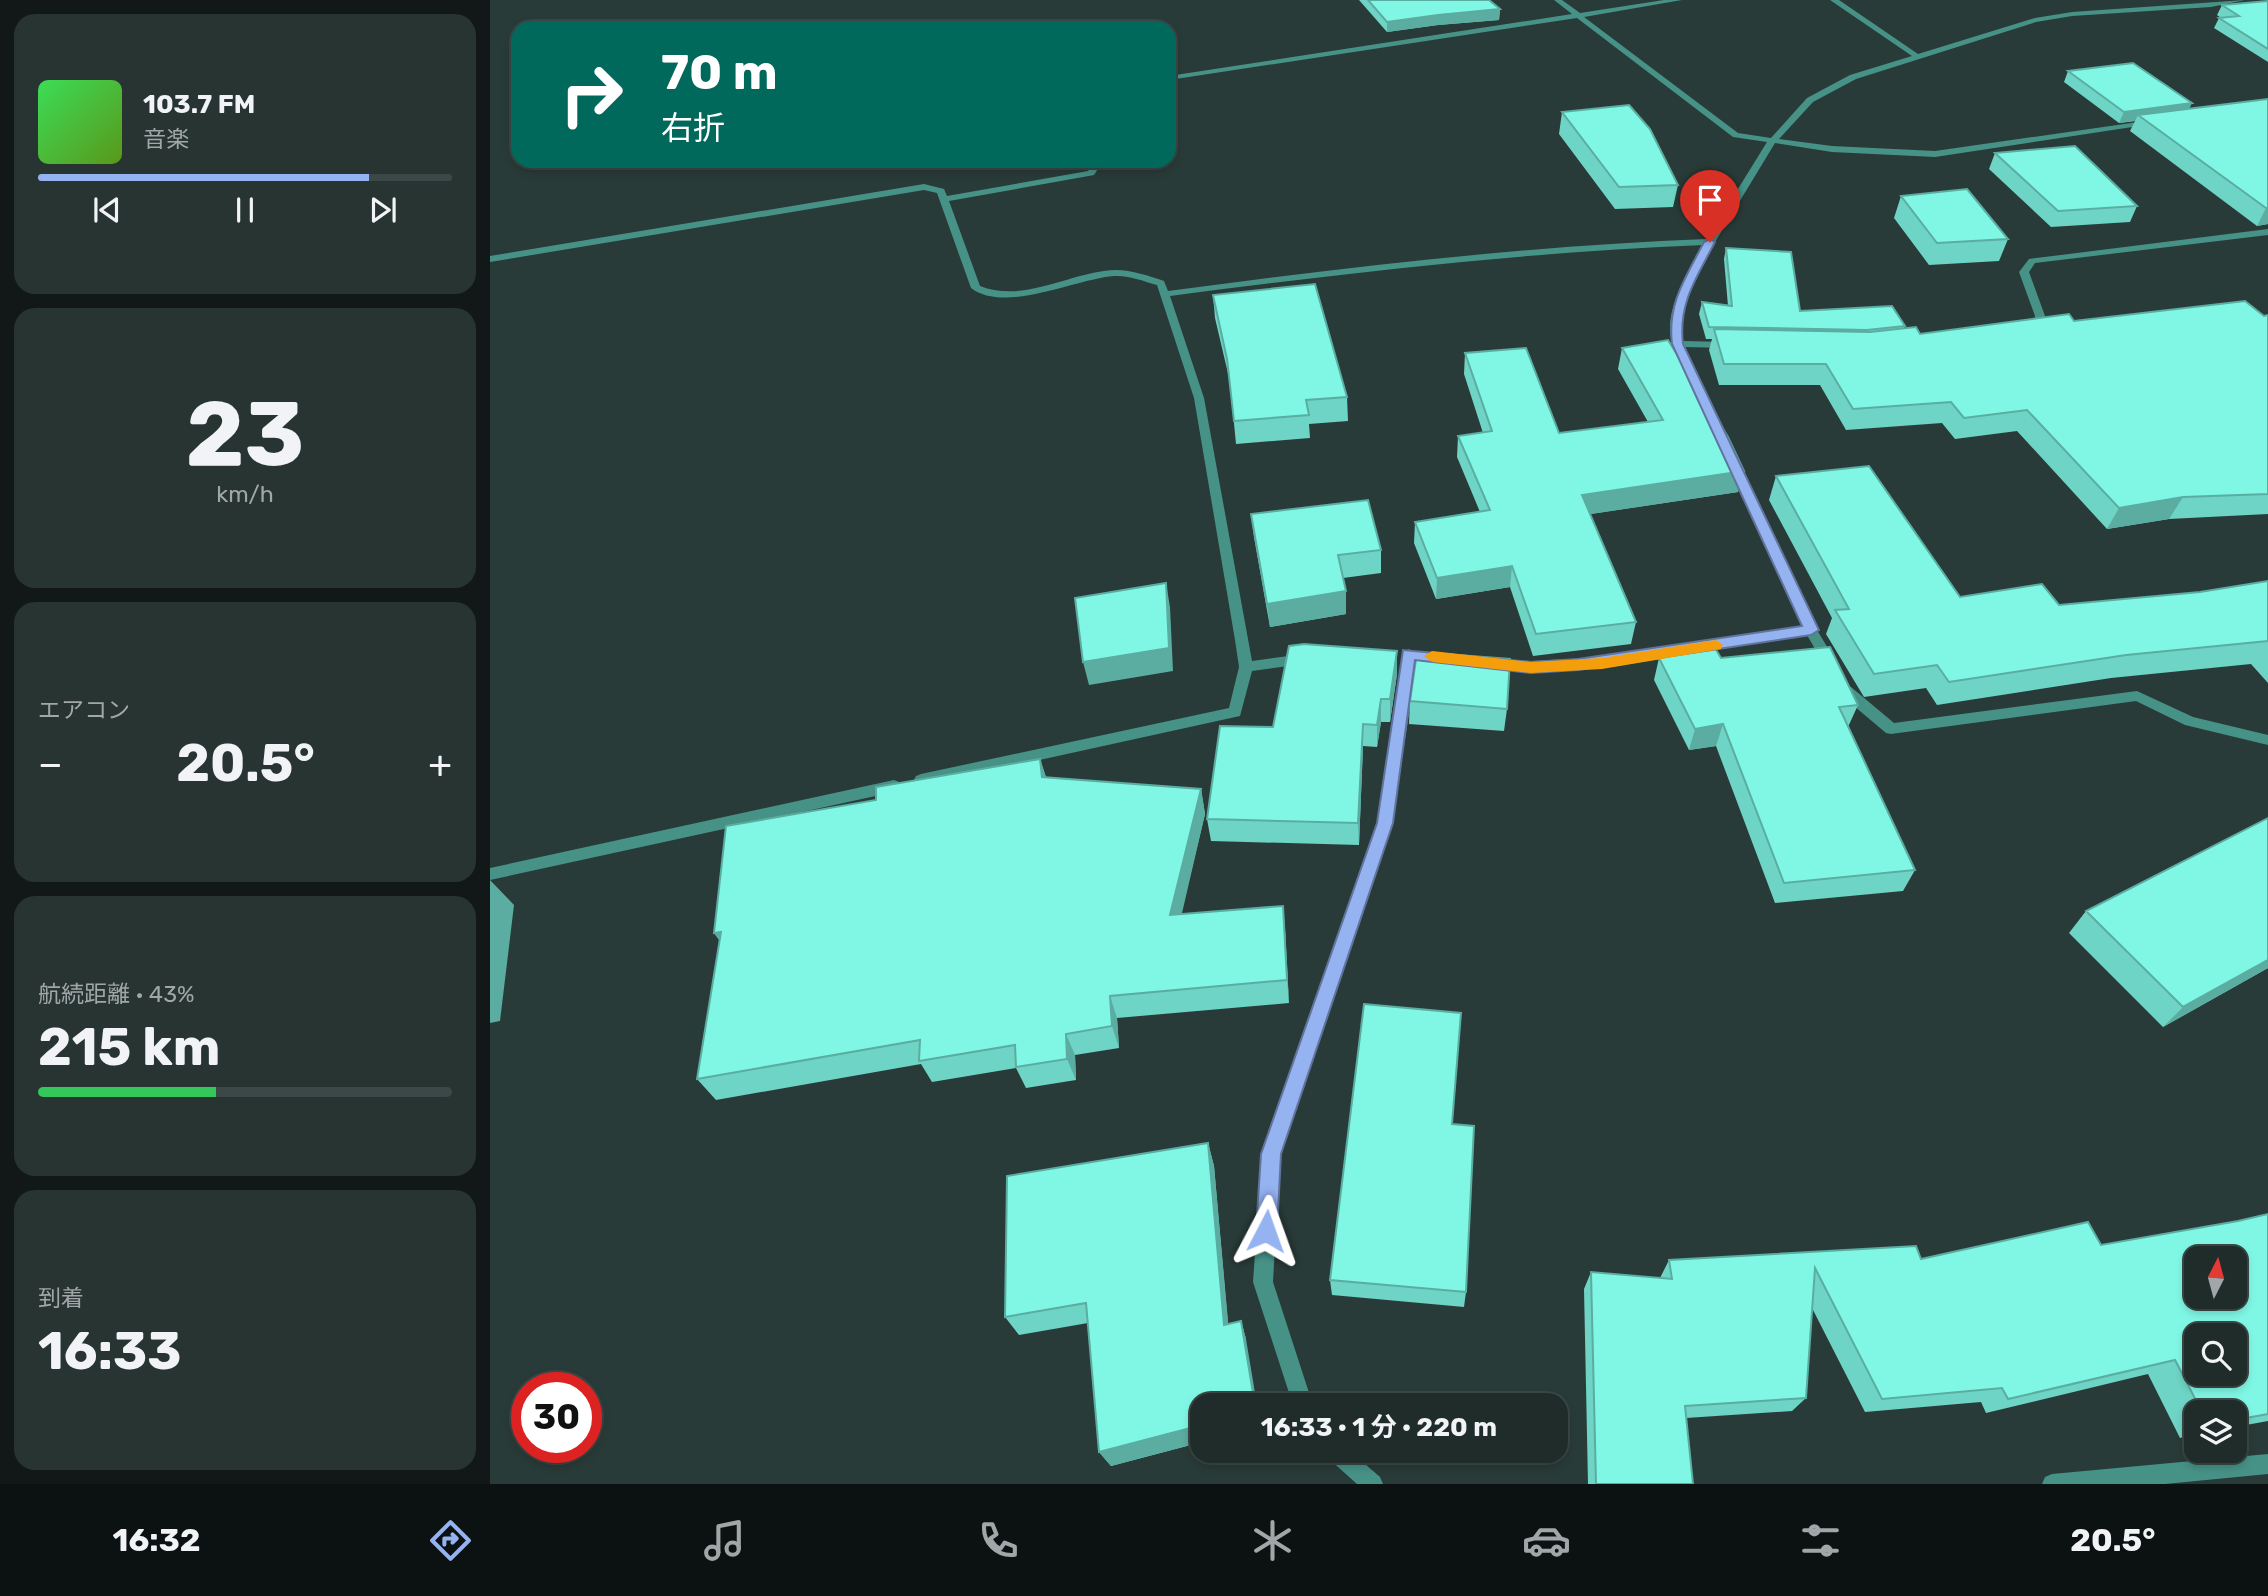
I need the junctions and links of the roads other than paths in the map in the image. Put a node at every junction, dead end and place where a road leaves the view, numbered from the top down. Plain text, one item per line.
1 (1558, 0) edge
2 (1678, 0) edge
3 (1834, 0) edge
4 (2241, 0) edge
5 (1576, 15) junction
6 (1916, 55) junction
7 (1176, 77) edge
8 (2159, 121) edge
9 (1771, 142) junction
10 (1094, 168) edge
11 (946, 199) junction
12 (2268, 232) edge
13 (1710, 242) junction
14 (490, 259) edge
15 (1167, 293) junction
16 (2017, 332) edge
17 (1677, 344) junction
18 (1744, 345) edge
19 (1712, 418) edge
20 (1730, 456) edge
21 (1811, 630) junction
22 (1409, 654) dead end
23 (1319, 656) edge
24 (1477, 662) edge
25 (1246, 667) junction
26 (2268, 740) edge
27 (490, 874) edge
28 (1299, 1393) edge
29 (1349, 1463) edge
30 (2268, 1464) edge
31 (1373, 1484) edge
32 (2052, 1484) edge

1 - 5 street
2 - 5 street
3 - 6 street
4 - 6 street
5 - 7 street
5 - 9 street
6 - 9 street
8 - 9 street
9 - 13 street
10 - 11 street
11 - 14 street
11 - 15 street
12 - 16 street
13 - 15 street
13 - 17 street
15 - 25 street
17 - 18 street
17 - 19 street
20 - 21 street
21 - 24 street
21 - 26 street
22 - 28 street
23 - 25 street
25 - 27 street
29 - 31 street
30 - 32 street

